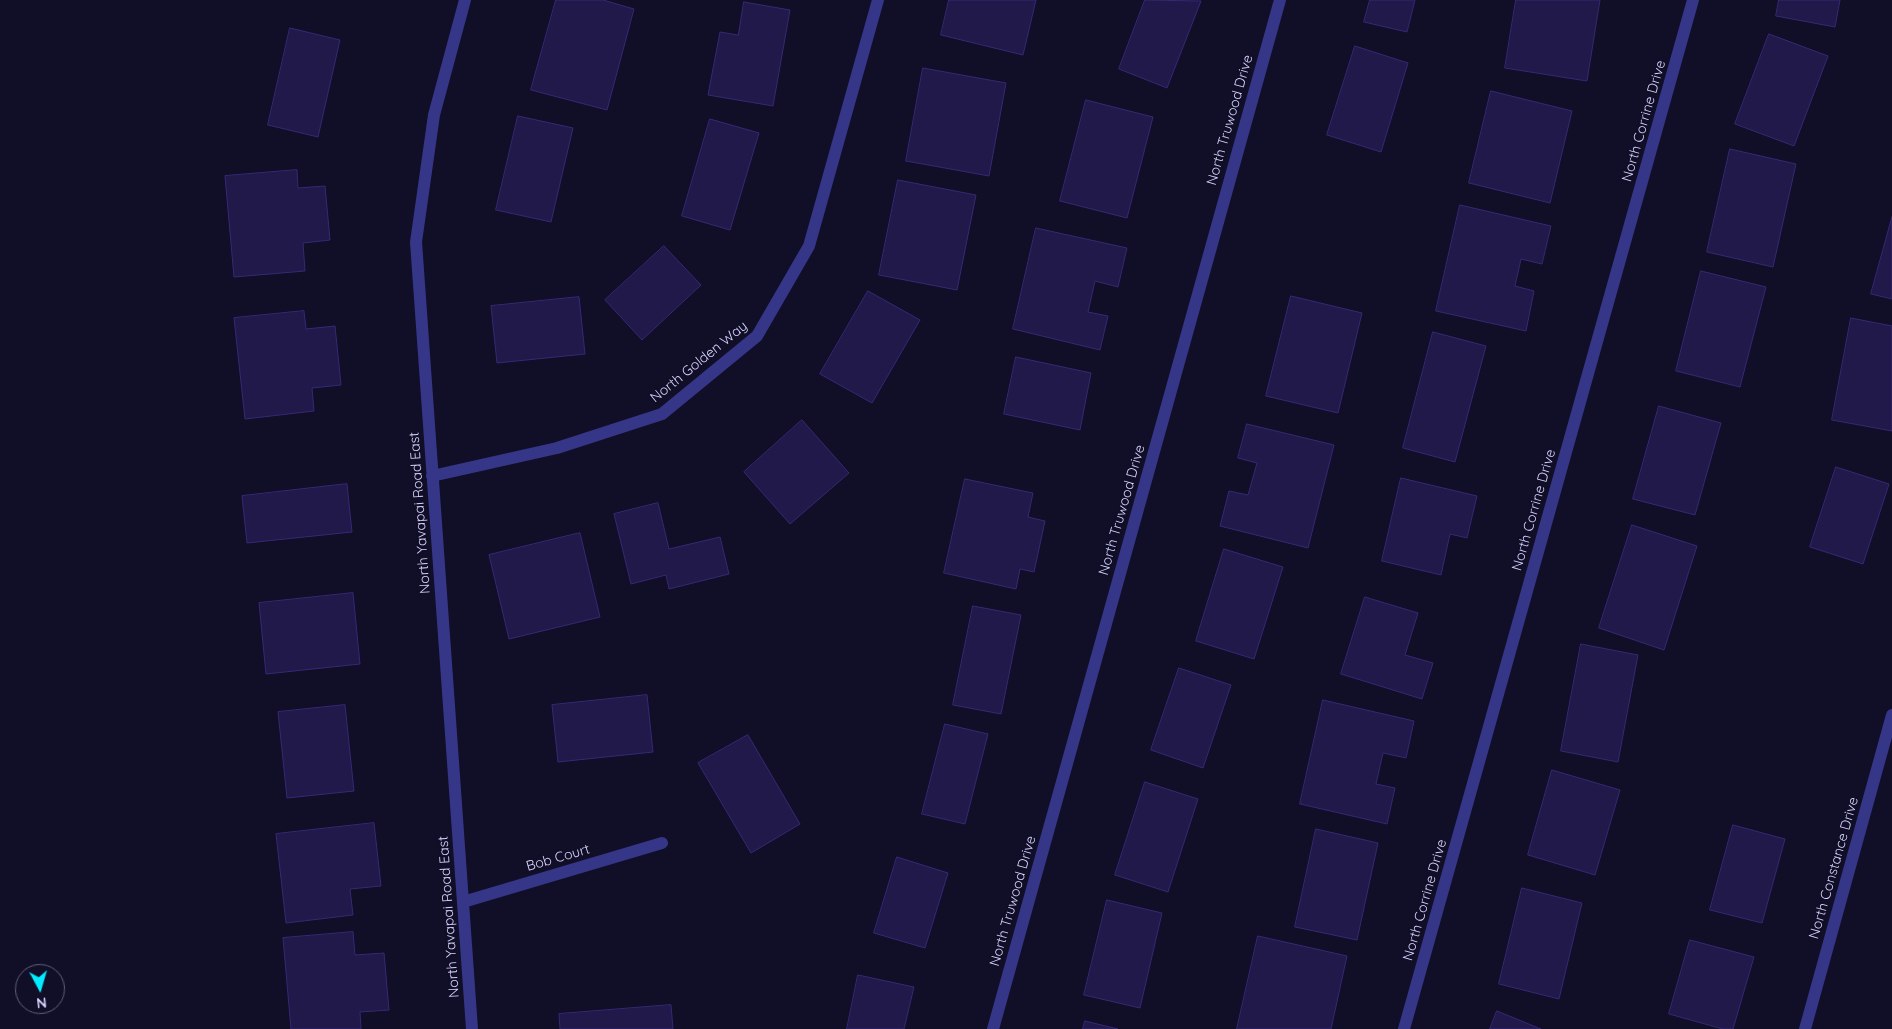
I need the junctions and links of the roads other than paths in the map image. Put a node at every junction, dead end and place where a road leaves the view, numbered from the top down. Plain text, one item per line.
1 (466, 0) edge
2 (878, 0) edge
3 (1280, 0) edge
4 (1693, 0) edge
5 (432, 476) junction
6 (1892, 715) edge
7 (662, 843) dead end
8 (463, 902) junction
9 (472, 1029) edge
10 (993, 1029) edge
11 (1404, 1029) edge
12 (1805, 1029) edge

1 - 5 street, North Yavapai Road East
2 - 5 street, North Golden Way
3 - 10 street, North Truwood Drive
4 - 11 street, North Corrine Drive
5 - 8 street, North Yavapai Road East
6 - 12 street, North Constance Drive
7 - 8 street, Bob Court
8 - 9 street, North Yavapai Road East

